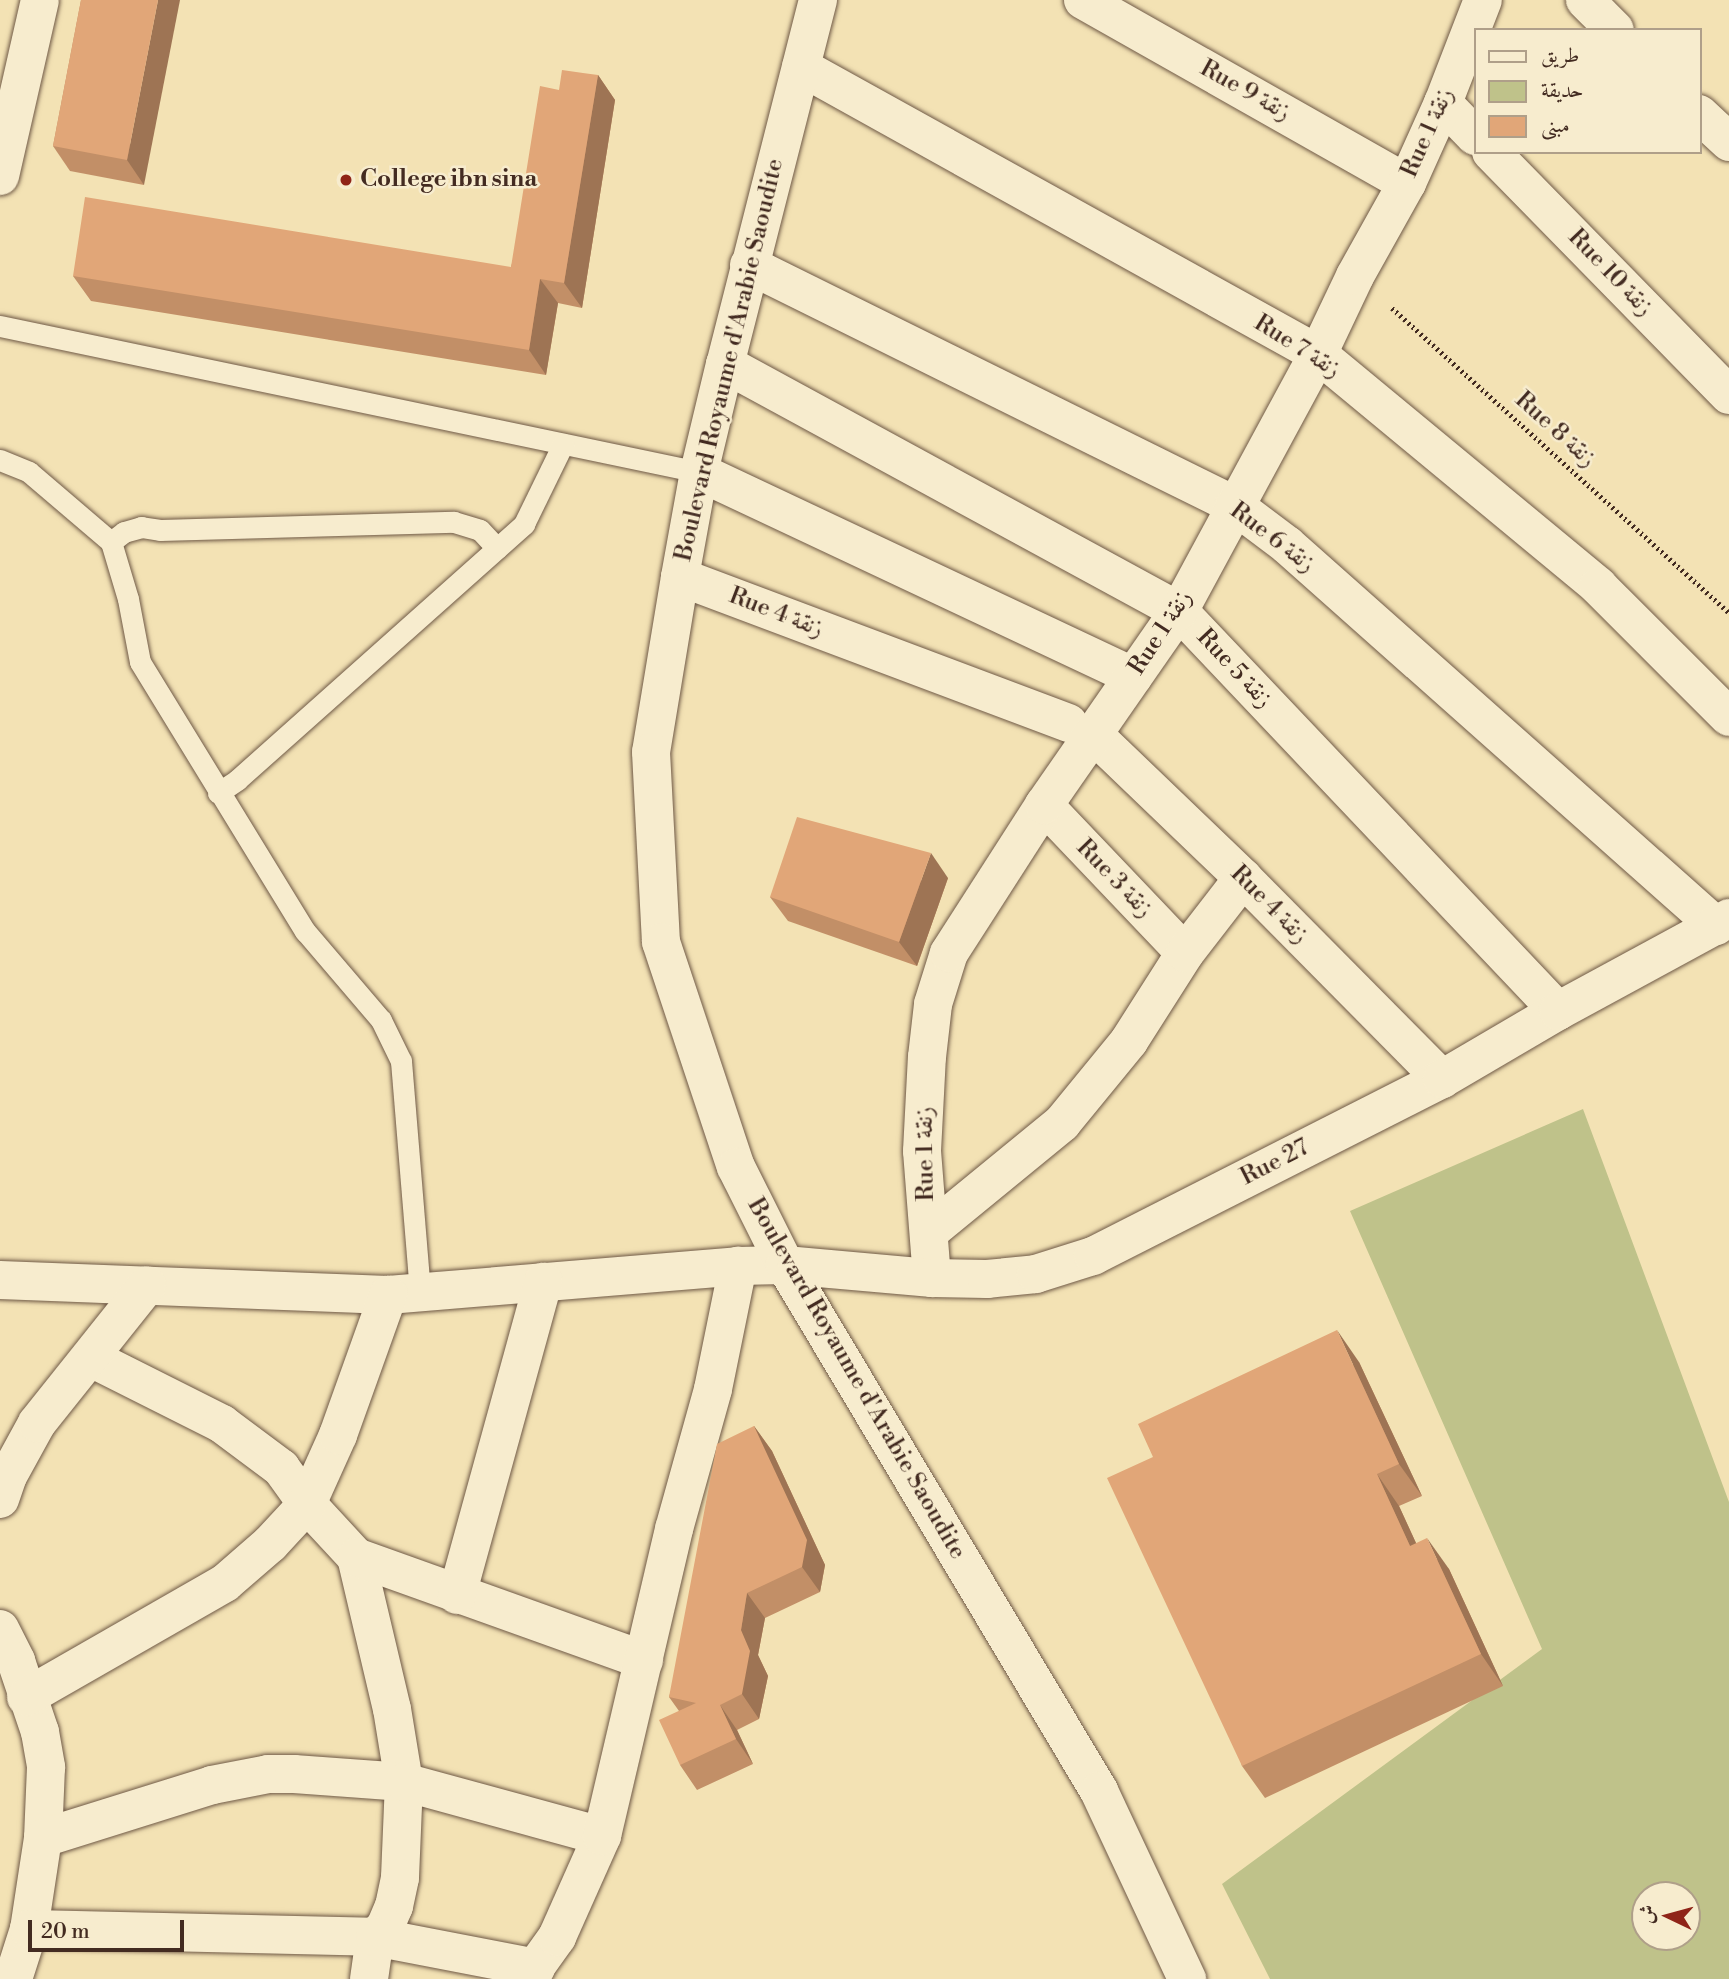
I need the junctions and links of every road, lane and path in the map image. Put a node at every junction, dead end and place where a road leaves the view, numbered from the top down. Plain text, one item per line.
1 (40, 0) edge
2 (818, 0) edge
3 (1083, 0) edge
4 (1483, 0) edge
5 (1585, 0) edge
6 (1613, 28) edge
7 (801, 67) junction
8 (1443, 103) junction
9 (1701, 116) edge
10 (1474, 135) edge
11 (1729, 142) edge
12 (1493, 154) edge
13 (0, 176) edge
14 (1407, 183) junction
15 (749, 265) junction
16 (1356, 276) junction
17 (0, 326) edge
18 (1318, 355) junction
19 (725, 364) junction
20 (1729, 395) edge
21 (563, 444) junction
22 (0, 460) edge
23 (699, 472) junction
24 (1234, 505) junction
25 (111, 542) junction
26 (496, 548) junction
27 (680, 577) junction
28 (1179, 611) junction
29 (1729, 612) edge
30 (1133, 676) junction
31 (1729, 717) edge
32 (1081, 728) junction
33 (218, 793) junction
34 (1044, 805) junction
35 (1243, 878) junction
36 (1722, 922) edge
37 (1185, 953) junction
38 (1558, 1011) junction
39 (1441, 1079) junction
40 (929, 1232) junction
41 (785, 1265) junction
42 (738, 1266) junction
43 (932, 1278) junction
44 (0, 1280) edge
45 (543, 1282) junction
46 (147, 1285) junction
47 (404, 1293) junction
48 (91, 1358) junction
49 (0, 1499) edge
50 (307, 1504) junction
51 (356, 1557) junction
52 (457, 1595) junction
53 (0, 1629) edge
54 (644, 1660) junction
55 (26, 1697) junction
56 (404, 1782) junction
57 (602, 1836) junction
58 (43, 1838) junction
59 (29, 1929) junction
60 (375, 1937) junction
61 (531, 1974) edge
62 (13, 1979) edge
63 (369, 1979) edge
64 (1187, 1979) edge

1 - 13 street
2 - 7 street, Boulevard Royaume d'Arabie Saoudite
3 - 14 street, Rue 9 زنقة
4 - 8 street, Rue 1 زنقة
5 - 6 street
7 - 15 street, Boulevard Royaume d'Arabie Saoudite
7 - 18 street, Rue 7 زنقة
8 - 10 street
8 - 14 street, Rue 1 زنقة
9 - 11 street
12 - 20 street, Rue 10 زنقة
14 - 16 street, Rue 1 زنقة
15 - 19 street, Boulevard Royaume d'Arabie Saoudite
15 - 24 street, Rue 6 زنقة
16 - 18 street, Rue 1 زنقة
16 - 29 path, Rue 8 زنقة
17 - 21 lane
18 - 24 street, Rue 1 زنقة
18 - 31 street, Rue 7 زنقة
19 - 23 street, Boulevard Royaume d'Arabie Saoudite
19 - 28 street, Rue 5 زنقة
21 - 23 lane
21 - 26 lane
22 - 25 lane
23 - 27 street, Boulevard Royaume d'Arabie Saoudite
23 - 30 street
24 - 28 street, Rue 1 زنقة
24 - 36 street, Rue 6 زنقة
25 - 26 lane
25 - 33 lane
26 - 33 lane
27 - 32 street, Rue 4 زنقة
27 - 41 street, Boulevard Royaume d'Arabie Saoudite
28 - 30 street, Rue 1 زنقة
28 - 38 street, Rue 5 زنقة
30 - 32 street, Rue 1 زنقة
32 - 34 street, Rue 1 زنقة
32 - 35 street, Rue 4 زنقة
33 - 47 lane
34 - 37 street, Rue 3 زنقة
34 - 40 street, Rue 1 زنقة
35 - 37 street
35 - 39 street, Rue 4 زنقة
36 - 38 street, Rue 27
37 - 40 street
38 - 39 street, Rue 27
39 - 43 street, Rue 27
40 - 43 street, Rue 1 زنقة
41 - 42 street, Rue 27
41 - 43 street, Rue 27
41 - 64 street, Boulevard Royaume d'Arabie Saoudite
42 - 45 street, Rue 27
42 - 54 street
44 - 46 street, Rue 27
45 - 47 street, Rue 27
45 - 52 street
46 - 47 street, Rue 27
46 - 48 street
47 - 50 street
48 - 49 street
48 - 50 street
50 - 51 street
50 - 55 street
51 - 52 street
51 - 56 street
52 - 54 street
53 - 55 street
54 - 57 street
55 - 58 street
56 - 57 street
56 - 58 street
56 - 60 street
57 - 61 street
58 - 59 street
59 - 60 street
59 - 62 street
60 - 61 street
60 - 63 street

